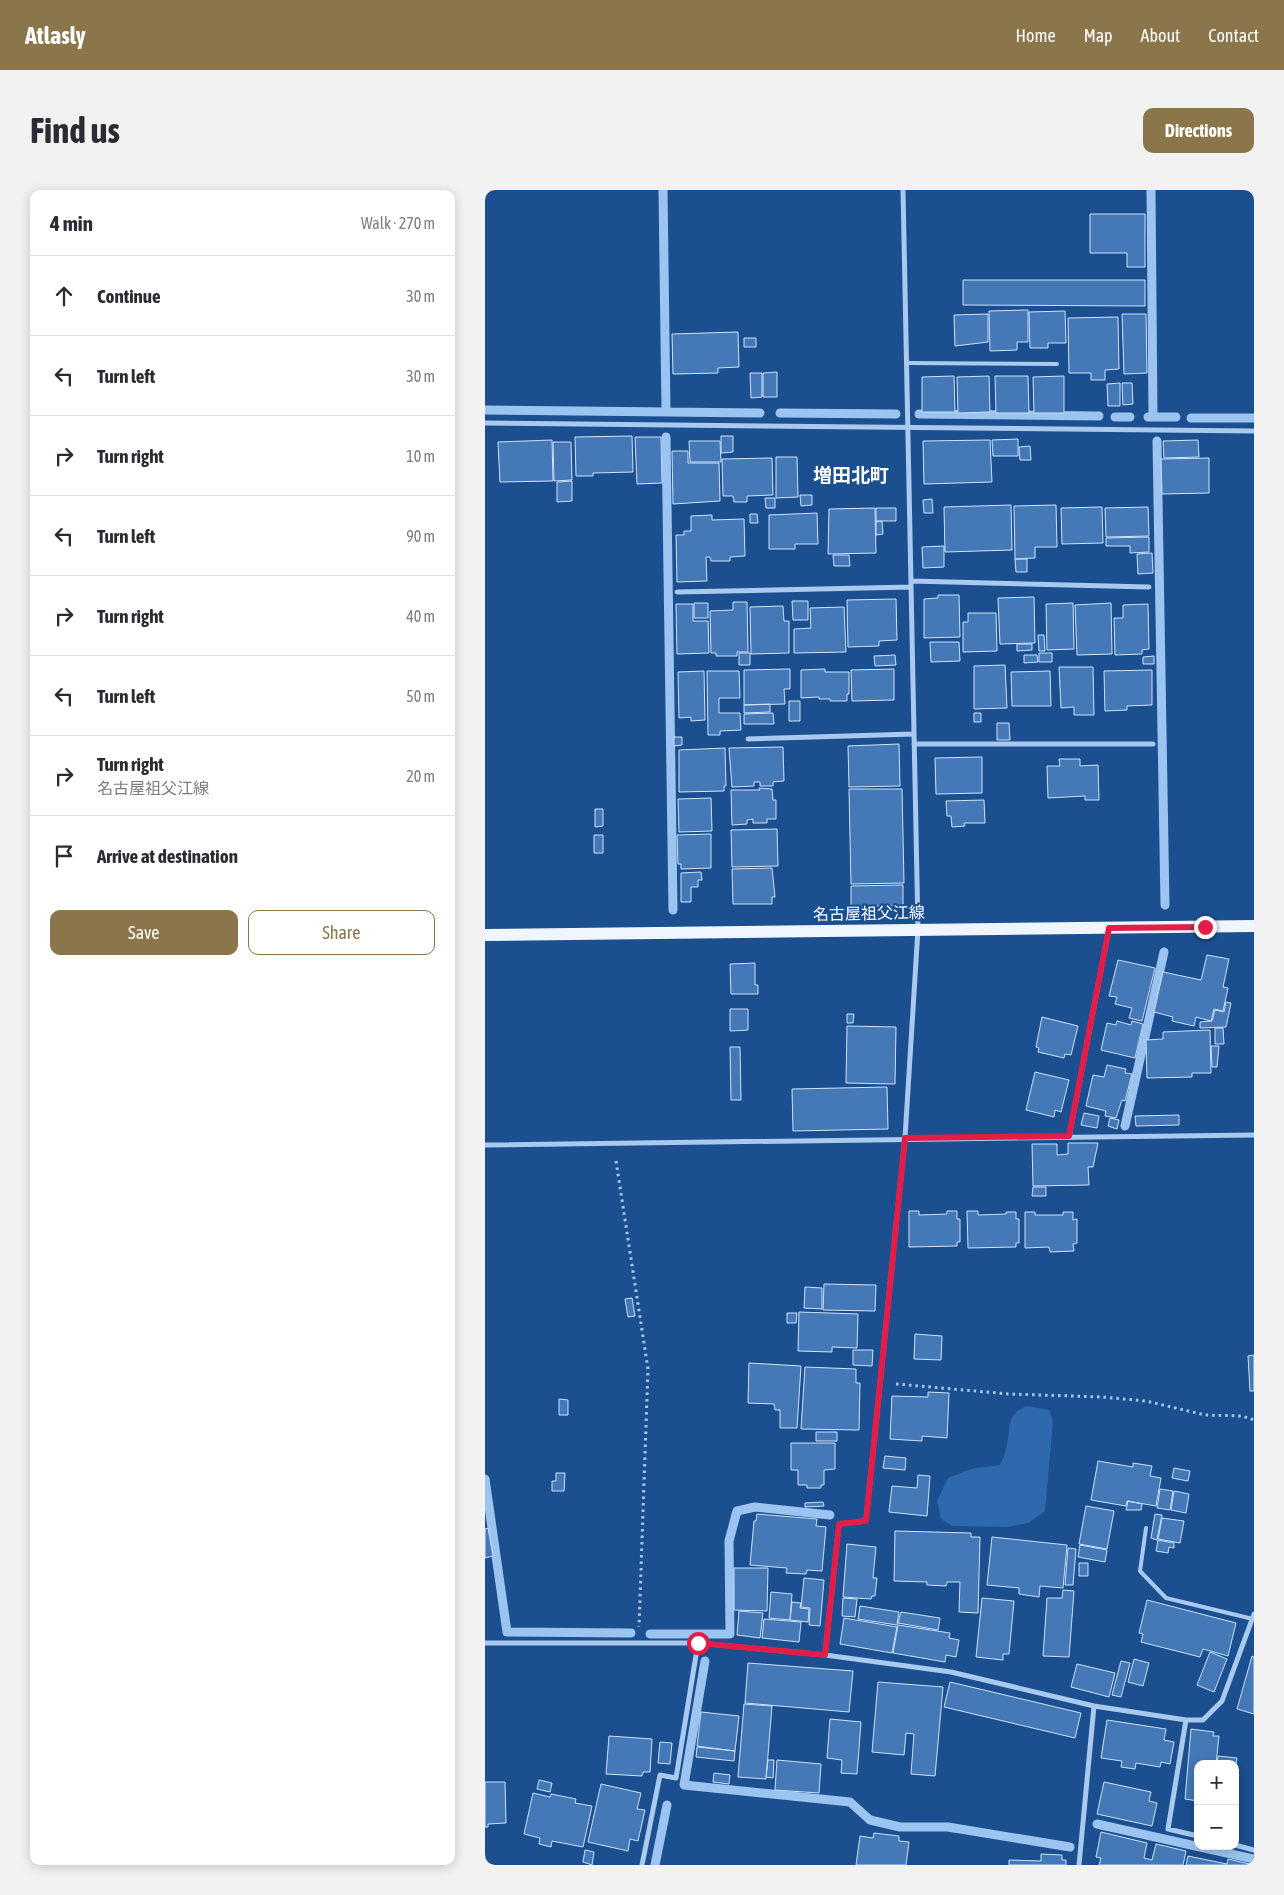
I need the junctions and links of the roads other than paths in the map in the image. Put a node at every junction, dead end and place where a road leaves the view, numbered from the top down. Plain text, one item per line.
1 (903, 190) edge
2 (906, 363) junction
3 (1057, 364) dead end
4 (485, 424) edge
5 (907, 426) junction
6 (1254, 431) edge
7 (911, 584) junction
8 (1149, 587) dead end
9 (677, 592) dead end
10 (914, 734) junction
11 (748, 739) dead end
12 (914, 744) junction
13 (1153, 744) dead end
14 (1254, 926) edge
15 (1109, 928) junction
16 (918, 929) junction
17 (485, 935) edge
18 (1254, 1135) edge
19 (1069, 1136) junction
20 (905, 1138) junction
21 (485, 1145) edge
22 (1146, 1528) dead end
23 (1254, 1616) edge
24 (485, 1643) edge
25 (698, 1643) junction
26 (825, 1655) junction
27 (1094, 1706) junction
28 (1186, 1720) junction
29 (1194, 1835) edge
30 (1239, 1846) edge
31 (1254, 1850) edge
32 (642, 1865) edge
33 (1079, 1865) edge

1 - 2 street
2 - 3 lane
2 - 5 street
4 - 5 street
5 - 6 street
5 - 7 street
7 - 8 street
7 - 9 street
7 - 10 street
10 - 11 street
10 - 12 street
12 - 13 street
12 - 16 street
14 - 15 main road, 名古屋祖父江線
15 - 16 main road, 名古屋祖父江線
15 - 19 street
16 - 17 main road, 名古屋祖父江線
16 - 20 street
18 - 19 street
19 - 20 street
20 - 21 street
20 - 26 street
22 - 23 lane
23 - 28 street
24 - 25 street
25 - 26 street
25 - 32 street
26 - 27 street
27 - 28 street
27 - 33 street
28 - 29 street
30 - 31 street

